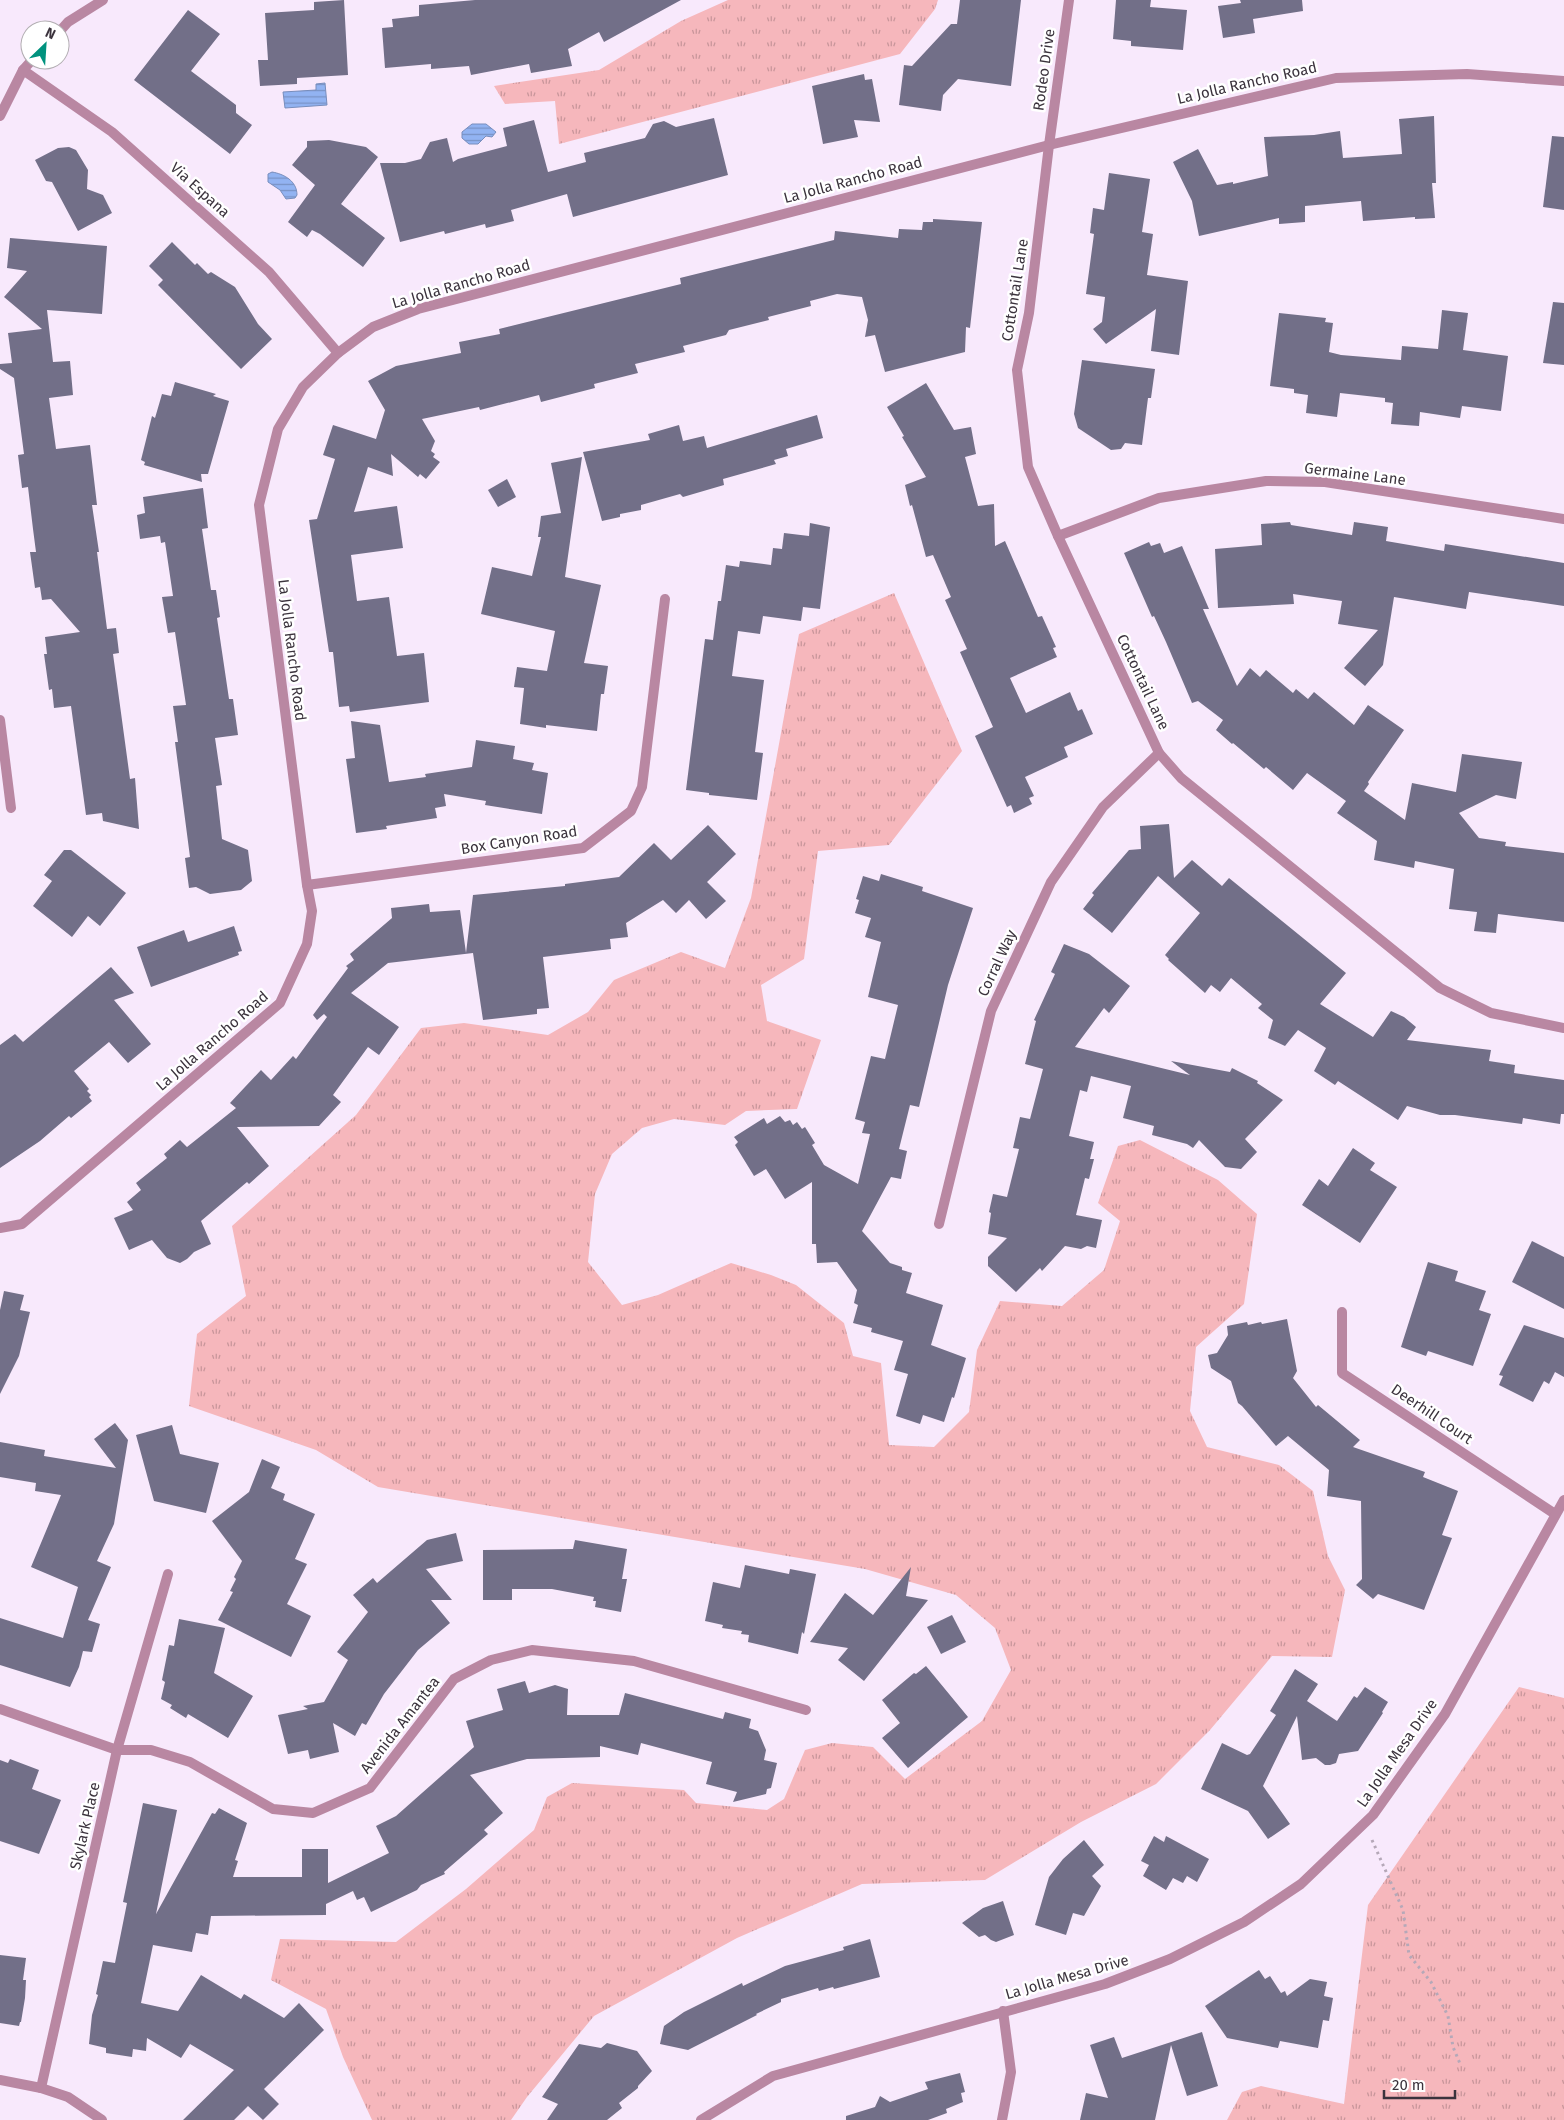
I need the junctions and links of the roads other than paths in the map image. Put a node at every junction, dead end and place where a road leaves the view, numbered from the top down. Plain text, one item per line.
1 (104, 0) edge
2 (1069, 0) edge
3 (70, 21) edge
4 (23, 70) joint
5 (1564, 81) edge
6 (0, 116) edge
7 (1049, 145) junction
8 (338, 354) junction
9 (1564, 519) edge
10 (1058, 536) junction
11 (665, 599) dead end
12 (0, 720) edge
13 (1159, 753) junction
14 (11, 808) dead end
15 (307, 885) junction
16 (1564, 1028) edge
17 (939, 1224) dead end
18 (0, 1228) edge
19 (1342, 1312) dead end
20 (1564, 1500) edge
21 (1555, 1514) junction
22 (168, 1574) dead end
23 (0, 1709) edge
24 (806, 1710) dead end
25 (117, 1750) junction
26 (1003, 2011) junction
27 (0, 2080) edge
28 (41, 2088) junction
29 (102, 2120) edge
30 (701, 2120) edge
31 (1002, 2120) edge

1 - 3 street
2 - 7 street, Rodeo Drive
4 - 6 street
4 - 8 street, Via Espana
5 - 7 street, La Jolla Rancho Road
7 - 8 street, La Jolla Rancho Road
7 - 10 street, Cottontail Lane
8 - 15 street, La Jolla Rancho Road
9 - 10 street, Germaine Lane
10 - 13 street, Cottontail Lane
11 - 15 street, Box Canyon Road
12 - 14 street
13 - 16 street, Cottontail Lane
13 - 17 street, Corral Way
15 - 18 street, La Jolla Rancho Road
19 - 21 street, Deerhill Court
20 - 21 street, La Jolla Mesa Drive
21 - 26 street, La Jolla Mesa Drive
22 - 25 street, Skylark Place
23 - 25 street, Avenida Amantea
24 - 25 street, Avenida Amantea
25 - 28 street, Skylark Place
26 - 30 street, La Jolla Mesa Drive
26 - 31 street
27 - 28 street
28 - 29 street

